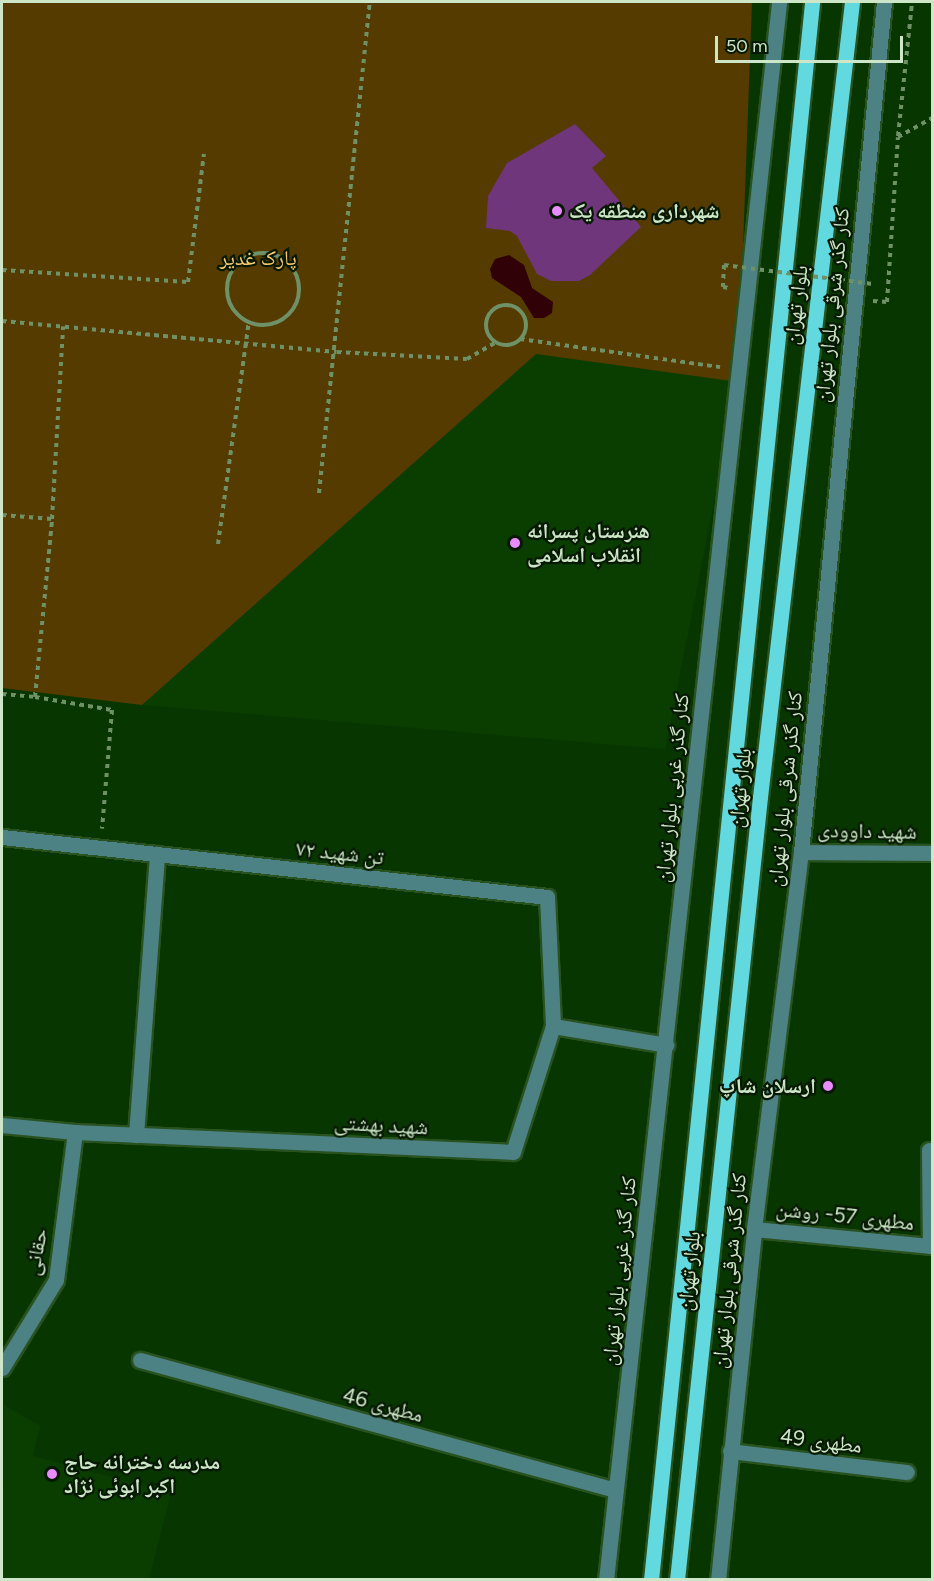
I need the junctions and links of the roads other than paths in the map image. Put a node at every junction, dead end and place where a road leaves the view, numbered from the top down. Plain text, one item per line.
1 (779, 2) edge
2 (812, 2) edge
3 (852, 2) edge
4 (884, 2) edge
5 (2, 837) edge
6 (801, 852) junction
7 (933, 853) edge
8 (157, 854) junction
9 (553, 1026) junction
10 (666, 1045) junction
11 (2, 1125) edge
12 (75, 1132) junction
13 (136, 1135) junction
14 (929, 1150) dead end
15 (754, 1228) junction
16 (931, 1246) edge
17 (140, 1360) dead end
18 (2, 1368) edge
19 (730, 1451) junction
20 (907, 1472) dead end
21 (616, 1490) junction
22 (606, 1580) edge
23 (651, 1580) edge
24 (677, 1580) edge
25 (718, 1580) edge

1 - 10 street, کنار گذر غربی بلوار تهران
2 - 23 main road, بلوار تهران
3 - 24 main road, بلوار تهران
4 - 6 street, کنار گذر شرقی بلوار تهران
5 - 8 street, ۷۲ تن شهید
6 - 7 street, شهید داوودی
6 - 15 street, کنار گذر شرقی بلوار تهران
8 - 9 street, ۷۲ تن شهید
8 - 13 street
9 - 10 street
9 - 13 street, شهید بهشتی
10 - 21 street, کنار گذر غربی بلوار تهران
11 - 12 street, شهید بهشتی
12 - 13 street, شهید بهشتی
12 - 18 street, حقانی
14 - 16 street
15 - 16 street, مطهری 57- روشن
15 - 19 street, کنار گذر شرقی بلوار تهران
17 - 21 street, مطهری 46
19 - 20 street, مطهری 49
19 - 25 street, کنار گذر شرقی بلوار تهران
21 - 22 street, کنار گذر غربی بلوار تهران

